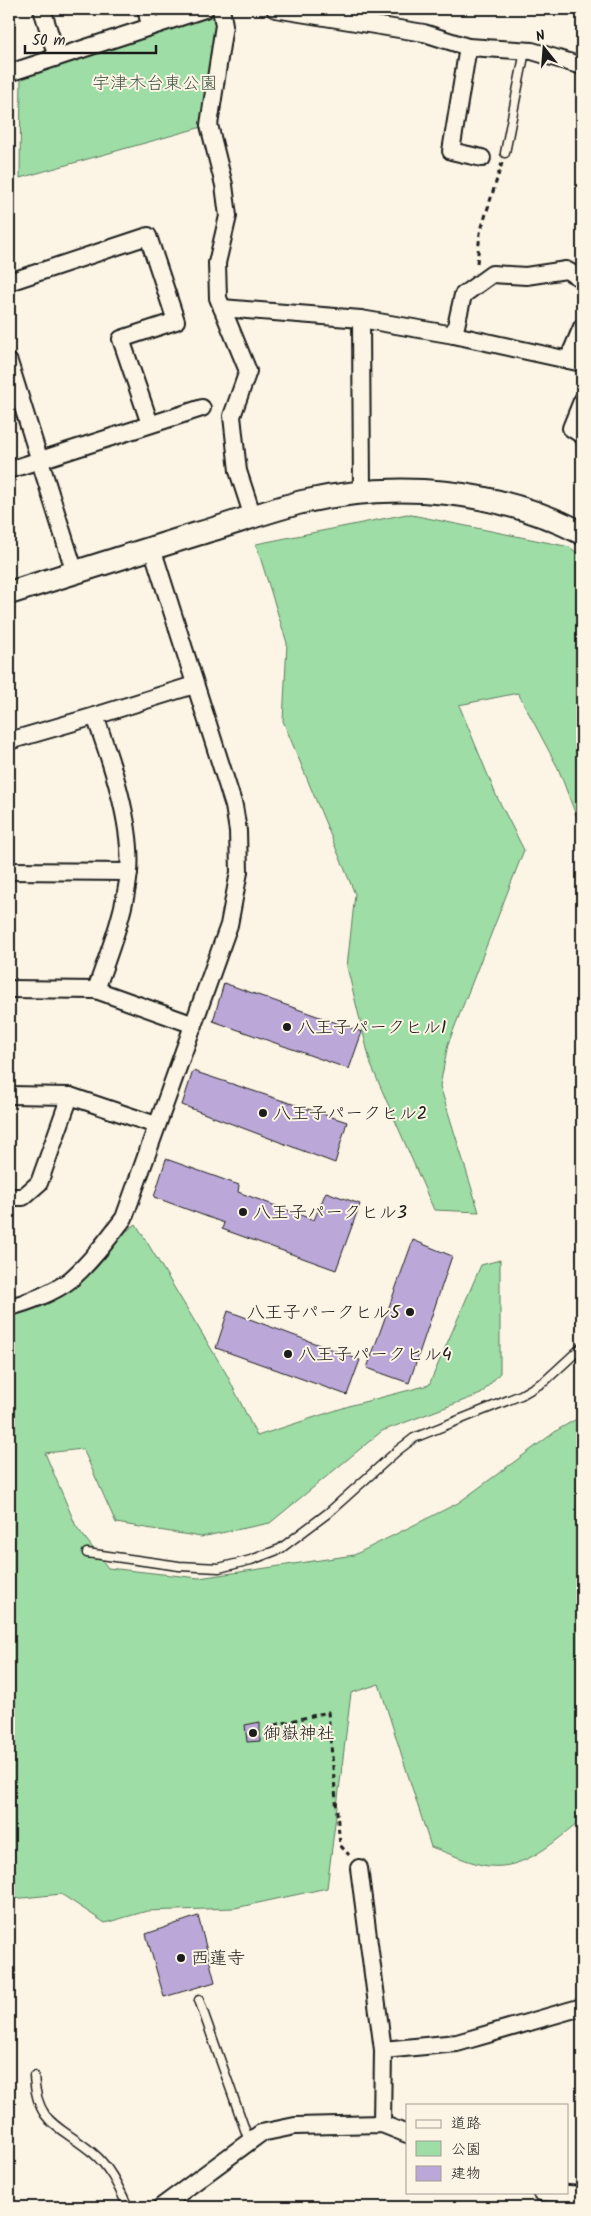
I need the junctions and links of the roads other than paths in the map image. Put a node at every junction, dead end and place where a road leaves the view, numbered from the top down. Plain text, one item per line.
1 (42, 9) edge
2 (146, 9) edge
3 (205, 9) edge
4 (221, 9) edge
5 (275, 9) edge
6 (150, 25) junction
7 (468, 47) junction
8 (525, 51) junction
9 (56, 57) junction
10 (582, 66) edge
11 (9, 73) edge
12 (505, 153) road end
13 (482, 158) dead end
14 (582, 279) edge
15 (9, 282) edge
16 (222, 308) junction
17 (361, 319) junction
18 (582, 327) edge
19 (454, 335) junction
20 (575, 361) edge
21 (9, 365) edge
22 (582, 401) edge
23 (202, 408) dead end
24 (150, 424) junction
25 (582, 435) edge
26 (40, 460) junction
27 (9, 470) edge
28 (362, 493) junction
29 (253, 517) junction
30 (582, 533) edge
31 (152, 548) junction
32 (75, 573) junction
33 (9, 593) edge
34 (194, 685) junction
35 (95, 716) junction
36 (9, 741) edge
37 (9, 871) edge
38 (129, 872) junction
39 (9, 989) edge
40 (96, 990) junction
41 (194, 1025) junction
42 (9, 1095) edge
43 (70, 1096) junction
44 (156, 1125) junction
45 (9, 1197) edge
46 (9, 1307) edge
47 (582, 1348) edge
48 (87, 1553) dead end
49 (359, 1868) road end
50 (198, 2000) dead end
51 (582, 2007) edge
52 (383, 2050) junction
53 (34, 2076) dead end
54 (382, 2124) junction
55 (406, 2134) edge
56 (249, 2141) junction
57 (556, 2194) edge
58 (582, 2195) edge
59 (164, 2206) edge
60 (128, 2207) edge

1 - 9 street
2 - 6 street
3 - 6 street
4 - 16 street
5 - 7 street
6 - 9 street
7 - 8 street
7 - 13 street
8 - 10 street
8 - 12 lane
9 - 11 street
14 - 19 street
15 - 24 street
16 - 17 street
16 - 29 street
17 - 19 street
17 - 28 street
18 - 20 street
19 - 20 street
21 - 26 street
22 - 25 street
23 - 24 street
24 - 26 street
26 - 27 street
26 - 32 street
28 - 29 street
28 - 30 street
29 - 31 street
31 - 32 street
31 - 34 street
32 - 33 street
34 - 35 street
34 - 41 street
35 - 36 street
35 - 38 street
37 - 38 street
38 - 40 street
39 - 40 street
40 - 41 street
41 - 44 street
42 - 43 street
43 - 44 street
43 - 45 street
44 - 46 street
47 - 48 lane
49 - 52 street
50 - 56 lane
51 - 52 street
52 - 54 street
53 - 60 lane
54 - 55 street
54 - 56 street
56 - 59 street
57 - 58 street

